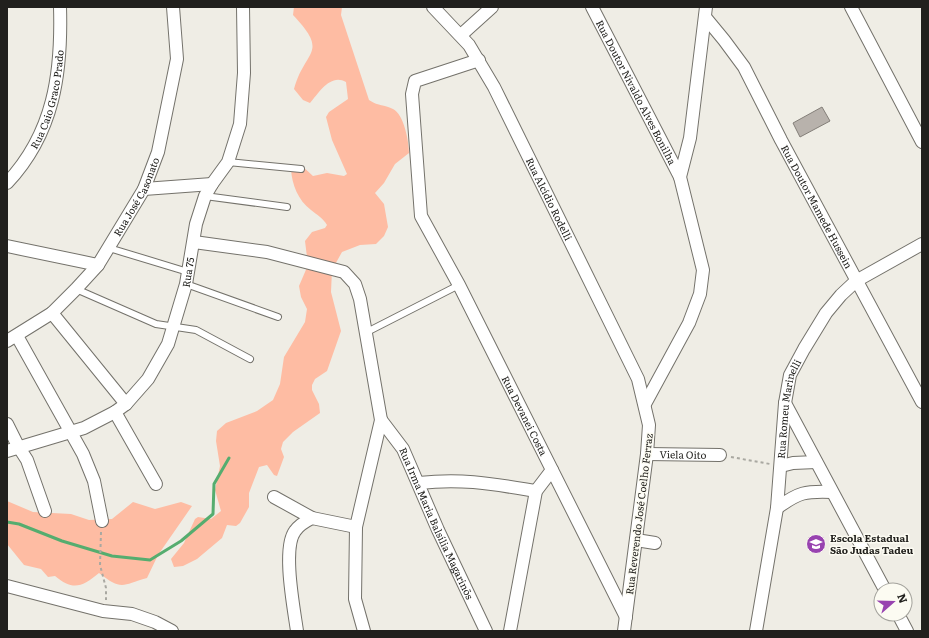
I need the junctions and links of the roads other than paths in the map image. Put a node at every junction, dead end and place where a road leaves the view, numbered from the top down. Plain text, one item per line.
1 (60, 7) edge
2 (173, 7) edge
3 (243, 7) edge
4 (433, 7) edge
5 (492, 7) edge
6 (592, 7) edge
7 (851, 7) edge
8 (706, 12) edge
9 (461, 35) junction
10 (479, 60) junction
11 (922, 142) edge
12 (228, 162) junction
13 (301, 169) dead end
14 (680, 177) junction
15 (7, 183) edge
16 (212, 184) junction
17 (144, 189) junction
18 (205, 196) junction
19 (287, 207) dead end
20 (194, 242) junction
21 (922, 244) edge
22 (7, 246) edge
23 (109, 248) junction
24 (98, 265) junction
25 (188, 272) junction
26 (856, 281) junction
27 (186, 284) junction
28 (459, 285) junction
29 (76, 289) junction
30 (52, 313) junction
31 (278, 317) dead end
32 (172, 327) junction
33 (365, 333) junction
34 (12, 338) edge
35 (250, 360) dead end
36 (922, 402) edge
37 (785, 403) junction
38 (126, 404) junction
39 (645, 404) junction
40 (115, 412) junction
41 (381, 420) junction
42 (7, 424) edge
43 (72, 433) junction
44 (12, 449) edge
45 (647, 454) junction
46 (720, 455) road end
47 (816, 462) junction
48 (781, 466) junction
49 (552, 470) junction
50 (419, 483) junction
51 (156, 484) dead end
52 (536, 491) junction
53 (832, 492) junction
54 (274, 497) dead end
55 (777, 508) junction
56 (45, 511) dead end
57 (312, 518) junction
58 (102, 521) dead end
59 (356, 527) junction
60 (636, 540) junction
61 (655, 542) dead end
62 (881, 582) edge
63 (7, 586) edge
64 (626, 617) junction
65 (902, 622) edge
66 (172, 631) edge
67 (297, 631) edge
68 (364, 631) edge
69 (486, 631) edge
70 (510, 631) edge
71 (624, 631) edge
72 (756, 631) edge
73 (907, 631) edge

1 - 15 street, Rua Caio Graco Prado
2 - 17 street, Rua José Casonato
3 - 12 street, Rua 75
4 - 9 street, Rua Alcídio Rodelli
5 - 9 street
6 - 14 street, Rua Doutor Nivaldo Alves Bonilha
7 - 11 street
8 - 14 street
8 - 26 street, Rua Doutor Mamede Hussein
9 - 10 street, Rua Alcídio Rodelli
10 - 28 street, Rua Devanei Costa
10 - 39 street, Rua Alcídio Rodelli
12 - 13 lane
12 - 16 street, Rua 75
14 - 39 street
16 - 17 street
16 - 18 street, Rua 75
17 - 23 street, Rua José Casonato
18 - 19 lane
18 - 20 street, Rua 75
20 - 25 street, Rua 75
20 - 33 street
21 - 26 street, Rua Romeu Marinelli
22 - 24 street
23 - 24 street, Rua José Casonato
23 - 25 lane
24 - 29 street, Rua José Casonato
25 - 27 street, Rua 75
26 - 36 street, Rua Doutor Mamede Hussein
26 - 37 street, Rua Romeu Marinelli
27 - 31 lane
27 - 32 street, Rua 75
28 - 33 lane
28 - 49 street, Rua Devanei Costa
29 - 30 street, Rua José Casonato
29 - 32 lane
30 - 34 street, Rua José Casonato
30 - 38 street
32 - 35 lane
32 - 38 street, Rua 75
33 - 41 street
34 - 43 street
37 - 47 street
37 - 48 street, Rua Romeu Marinelli
38 - 40 street, Rua 75
39 - 45 street, Rua Reverendo José Coelho Ferraz
40 - 43 street, Rua 75
40 - 51 street
41 - 50 street, Rua Irma Maria Balsília Magarinõs
41 - 59 street
42 - 44 street
43 - 44 street, Rua 75
43 - 58 street
44 - 56 street
45 - 46 street, Viela Oito
45 - 60 street, Rua Reverendo José Coelho Ferraz
47 - 48 street
47 - 53 street
48 - 55 street, Rua Romeu Marinelli
49 - 52 street
49 - 64 street, Rua Devanei Costa
50 - 52 street
50 - 69 street, Rua Irma Maria Balsília Magarinõs
52 - 70 street
53 - 55 street
53 - 62 street
54 - 57 street
55 - 72 street, Rua Romeu Marinelli
57 - 59 street
57 - 67 street
59 - 68 street
60 - 61 street
60 - 64 street, Rua Reverendo José Coelho Ferraz
63 - 66 street
64 - 71 street, Rua Reverendo José Coelho Ferraz
65 - 73 street

